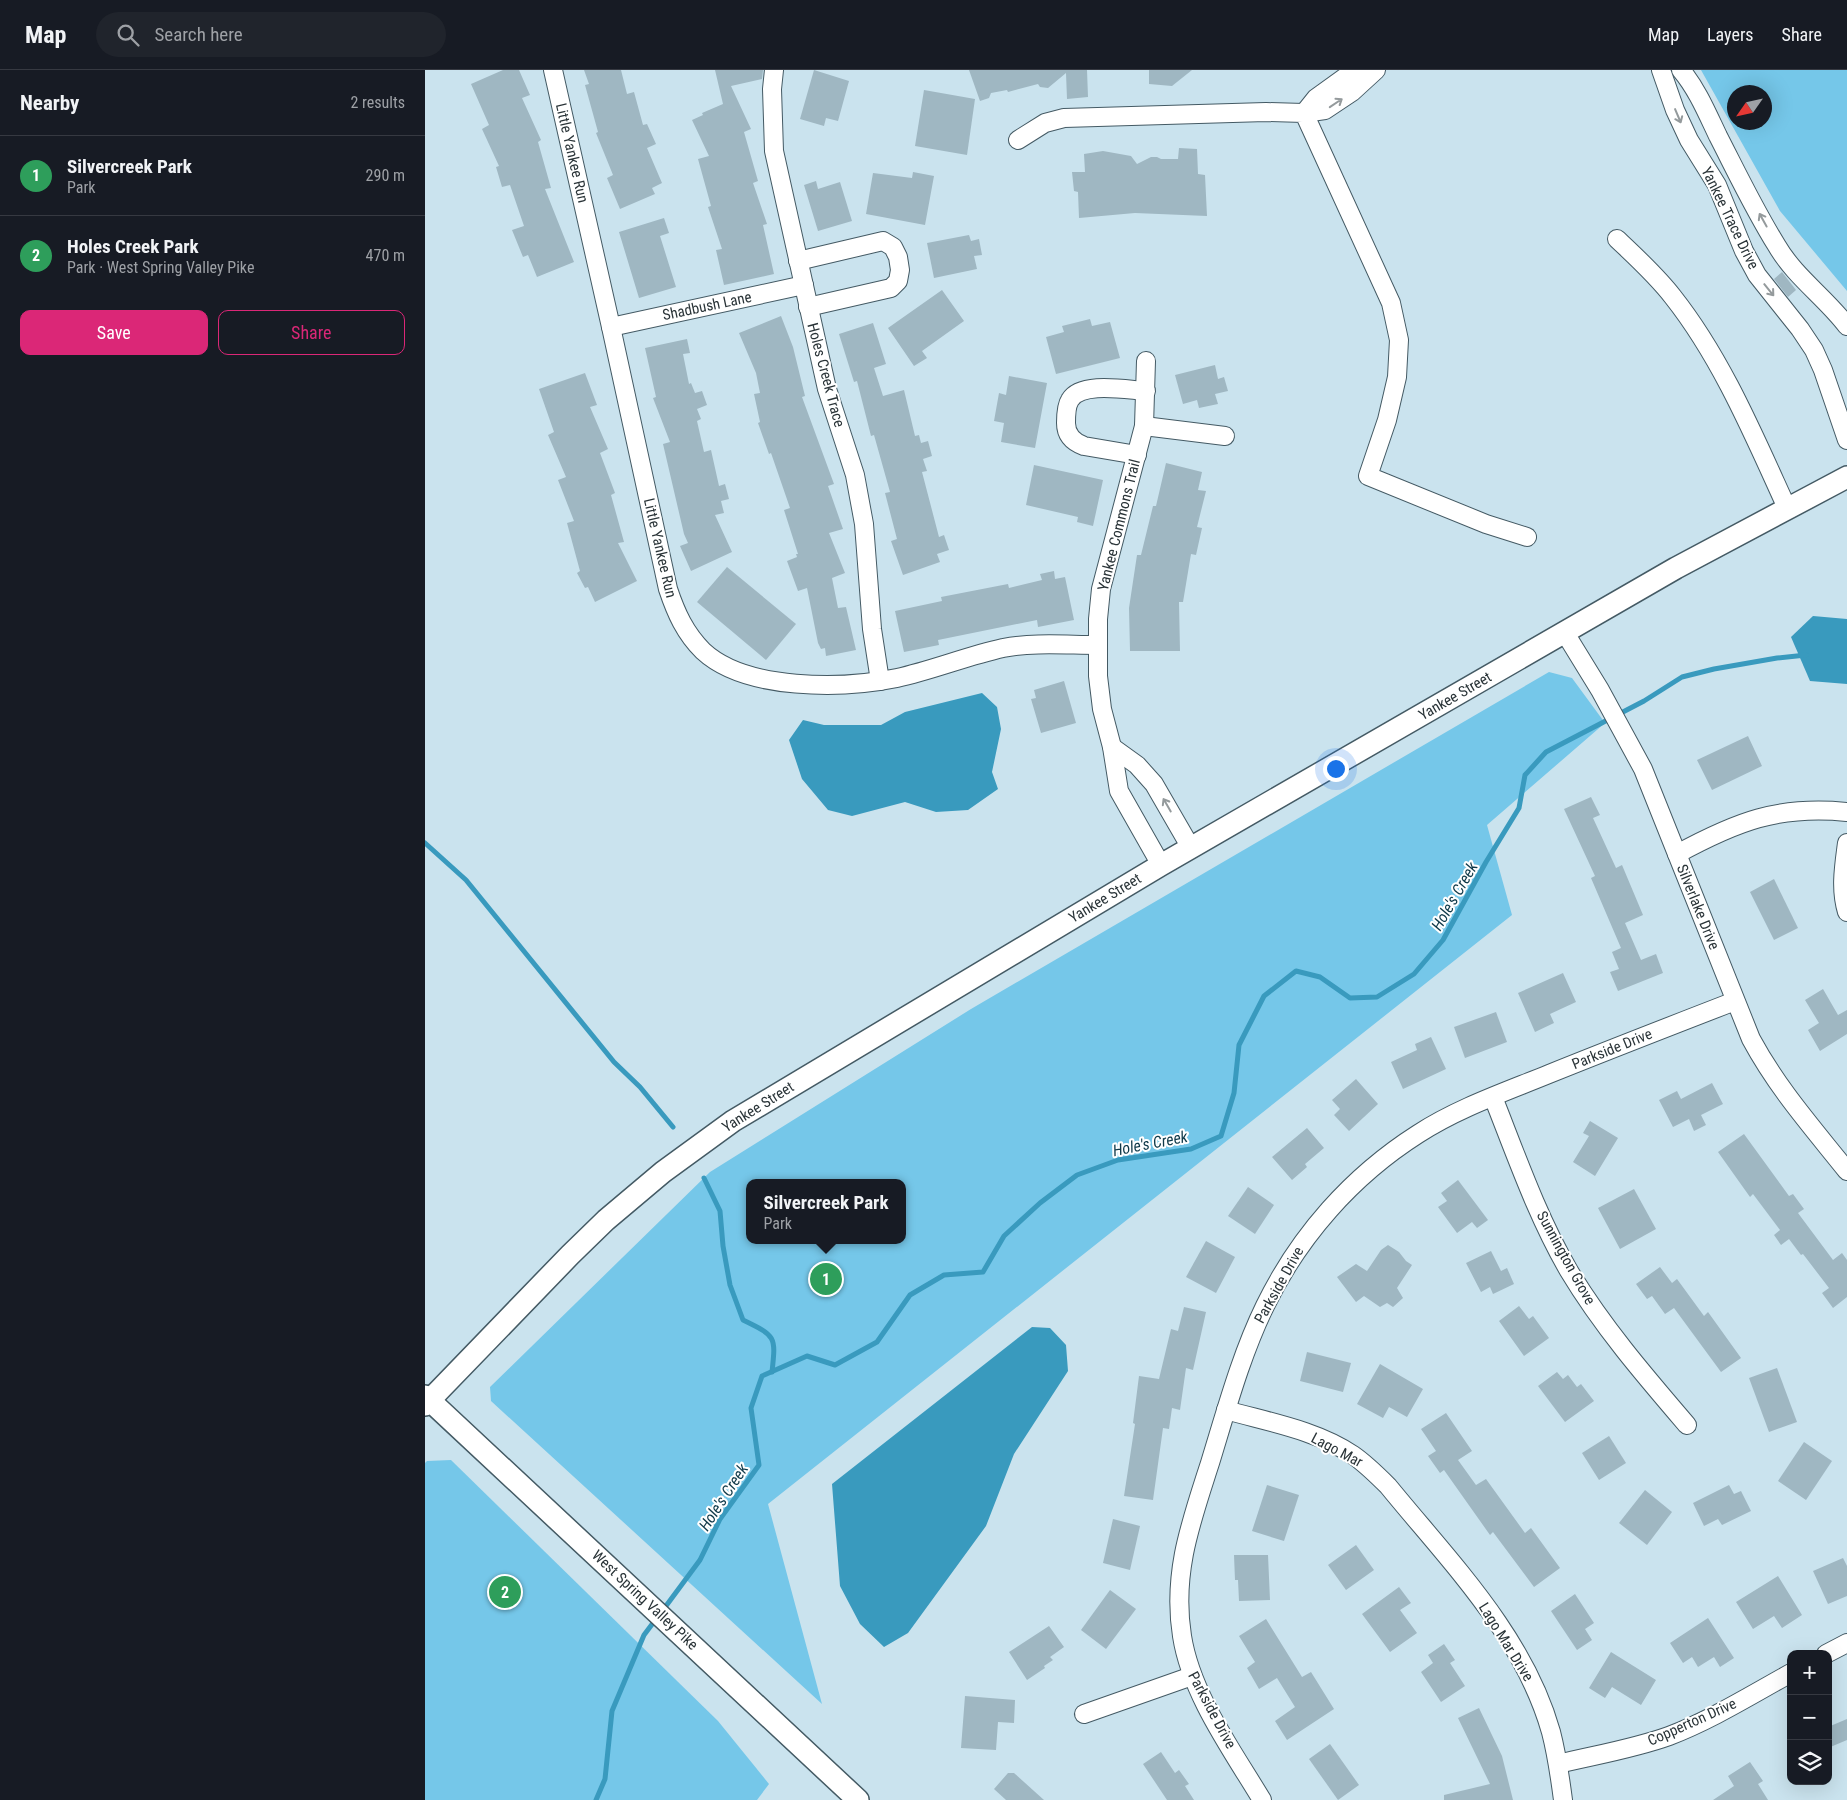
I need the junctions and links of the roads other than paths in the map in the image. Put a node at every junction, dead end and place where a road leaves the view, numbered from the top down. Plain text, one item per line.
1 (553, 70) edge
2 (774, 70) edge
3 (1355, 70) edge
4 (1376, 70) edge
5 (1661, 70) edge
6 (1681, 70) edge
7 (1304, 113) junction
8 (1017, 140) dead end
9 (1617, 239) dead end
10 (798, 261) junction
11 (804, 285) junction
12 (808, 307) junction
13 (1847, 326) edge
14 (611, 327) junction
15 (1146, 361) dead end
16 (1145, 391) junction
17 (1144, 426) junction
18 (1225, 436) dead end
19 (1847, 440) edge
20 (1137, 455) junction
21 (1847, 477) edge
22 (1787, 508) junction
23 (1527, 537) dead end
24 (1565, 633) junction
25 (1098, 645) junction
26 (880, 681) junction
27 (1112, 747) junction
28 (1847, 812) edge
29 (1847, 843) edge
30 (1191, 848) junction
31 (1677, 854) junction
32 (1161, 864) junction
33 (1847, 912) edge
34 (1735, 1001) junction
35 (1493, 1096) junction
36 (1847, 1171) edge
37 (427, 1400) edge
38 (1226, 1410) junction
39 (1687, 1425) dead end
40 (1423, 1529) joint
41 (1847, 1644) edge
42 (1832, 1651) edge
43 (1787, 1675) edge
44 (1192, 1676) junction
45 (1084, 1714) dead end
46 (1558, 1764) junction
47 (858, 1800) edge
48 (1262, 1800) edge
49 (1563, 1800) edge

1 - 14 street, Little Yankee Run
2 - 10 street, Holes Creek Trace
3 - 7 street
7 -> 4 street
5 -> 19 street, Yankee Trace Drive
13 -> 6 street, Yankee Trace Drive
7 - 8 street
7 - 23 street
9 - 22 street
10 - 11 street, Holes Creek Trace
10 - 12 street
11 - 12 street, Holes Creek Trace
11 - 14 street, Shadbush Lane
12 - 26 street, Holes Creek Trace
14 - 26 street, Little Yankee Run
15 - 16 street, Yankee Commons Trail
16 - 17 street, Yankee Commons Trail
16 - 20 street
17 - 18 street
17 - 20 street, Yankee Commons Trail
20 - 25 street, Yankee Commons Trail
21 - 22 street, Yankee Street
22 - 24 street, Yankee Street
24 - 30 street, Yankee Street
24 - 31 street, Silverlake Drive
25 - 26 street, Little Yankee Run
25 - 27 street, Yankee Commons Trail
30 -> 27 street
27 - 32 street, Yankee Commons Trail
28 - 31 street
29 - 33 street
30 - 32 street, Yankee Street
31 - 34 street, Silverlake Drive
32 - 37 street, Yankee Street
34 - 35 street, Parkside Drive
34 - 36 street, Silverlake Drive
35 - 38 street, Parkside Drive
35 - 39 street, Sunnington Grove
37 - 47 street, West Spring Valley Pike
38 - 40 street, Lago Mar
38 - 44 street, Parkside Drive
40 - 46 street, Lago Mar Drive
41 - 42 street
43 - 46 street, Copperton Drive
44 - 45 street
44 - 48 street, Parkside Drive
46 - 49 street, Lago Mar Drive

